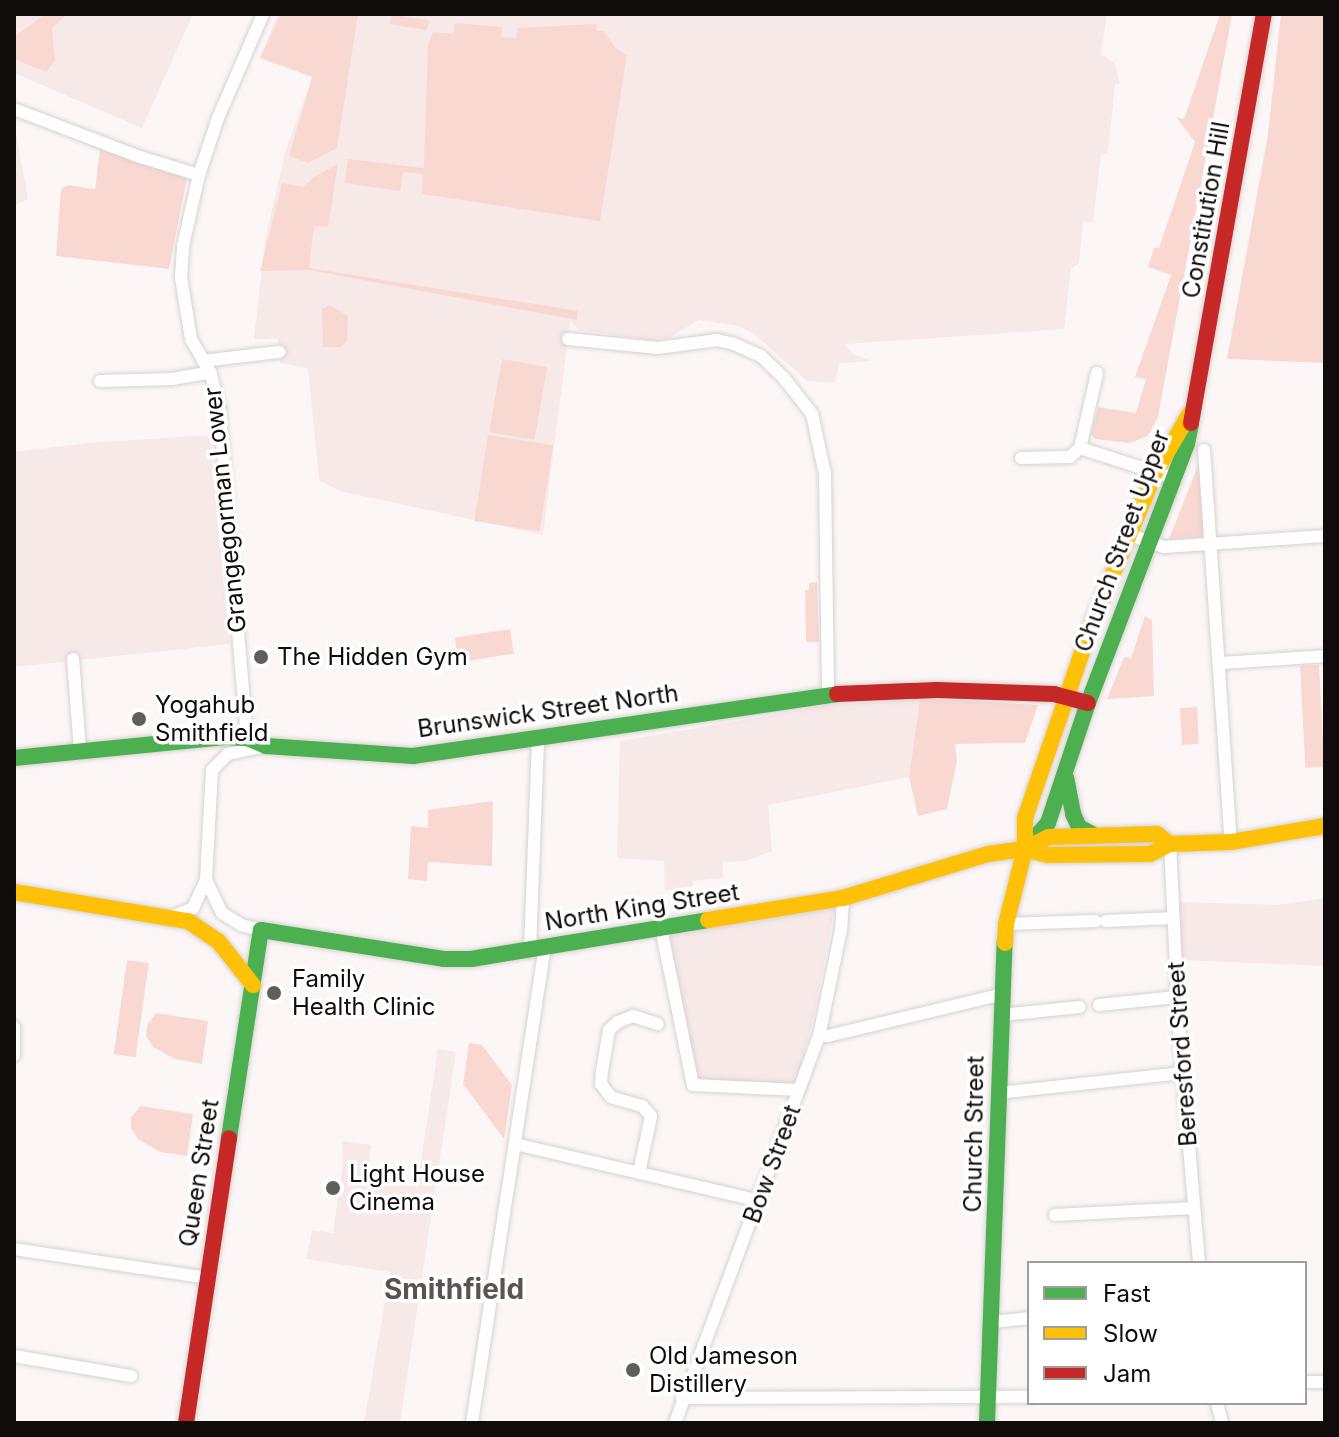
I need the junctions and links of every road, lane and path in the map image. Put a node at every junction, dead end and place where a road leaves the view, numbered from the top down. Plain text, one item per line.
1 (263, 14) edge
2 (1264, 14) edge
3 (14, 109) edge
4 (199, 175) junction
5 (568, 339) dead end
6 (279, 352) dead end
7 (206, 367) junction
8 (1097, 373) dead end
9 (100, 381) dead end
10 (1190, 413) junction
11 (1080, 448) junction
12 (1204, 450) dead end
13 (1021, 458) dead end
14 (1155, 473) junction
15 (1176, 479) junction
16 (1128, 534) junction
17 (1325, 536) edge
18 (1151, 543) junction
19 (1212, 546) junction
20 (1325, 656) edge
21 (73, 659) dead end
22 (1220, 663) junction
23 (828, 694) junction
24 (1064, 697) junction
25 (1088, 703) junction
26 (247, 738) junction
27 (538, 739) junction
28 (266, 746) junction
29 (80, 751) junction
30 (14, 758) edge
31 (1066, 773) junction
32 (1325, 826) edge
33 (1092, 834) junction
34 (1231, 842) junction
35 (1170, 844) junction
36 (1025, 849) junction
37 (206, 880) junction
38 (14, 892) edge
39 (843, 898) junction
40 (171, 917) junction
41 (1173, 918) junction
42 (1006, 924) junction
43 (661, 928) junction
44 (261, 930) junction
45 (537, 948) junction
46 (253, 985) junction
47 (1003, 994) junction
48 (1177, 997) junction
49 (1099, 1005) dead end
50 (1080, 1007) dead end
51 (1002, 1015) junction
52 (658, 1024) dead end
53 (14, 1027) edge
54 (819, 1036) junction
55 (14, 1055) edge
56 (1183, 1073) junction
57 (799, 1090) junction
58 (998, 1093) junction
59 (515, 1144) junction
60 (639, 1173) junction
61 (759, 1201) junction
62 (1194, 1208) junction
63 (1055, 1215) dead end
64 (14, 1249) edge
65 (1199, 1261) edge
66 (208, 1278) junction
67 (1027, 1318) edge
68 (992, 1322) junction
69 (14, 1356) edge
70 (131, 1376) dead end
71 (990, 1397) junction
72 (1027, 1397) edge
73 (682, 1398) junction
74 (186, 1423) edge
75 (472, 1423) edge
76 (675, 1423) edge
77 (987, 1423) edge

1 - 4 street, Grangegorman Lower
2 - 10 main road, Constitution Hill
3 - 4 street
4 - 7 street, Grangegorman Lower
5 - 23 street
6 - 7 street
7 - 9 street
7 - 26 street, Grangegorman Lower
8 - 11 street
10 - 14 main road, Church Street Upper
10 - 15 main road, Church Street Upper
11 - 13 street
11 - 14 street
12 - 19 street
14 - 15 street
14 - 16 main road, Church Street Upper
15 - 18 main road, Church Street Upper
16 - 18 street
16 - 24 main road, Church Street Upper
17 - 19 street
18 - 19 street
18 - 25 main road, Church Street Upper
19 - 22 street
20 - 22 street
21 - 29 street
22 - 34 street
23 - 24 main road, Brunswick Street North
23 - 27 main road, Brunswick Street North
24 - 25 main road, Brunswick Street North
24 - 36 main road, Church Street Upper
25 - 31 main road, Church Street Upper
26 - 28 main road, Brunswick Street North
26 - 29 main road, Brunswick Street North
27 - 28 main road, Brunswick Street North
27 - 45 street
28 - 37 street
29 - 30 main road, Brunswick Street North
31 - 33 main road
31 - 36 main road, Church Street Upper
32 - 34 main road, North King Street
33 - 35 main road, North King Street
33 - 36 main road, North King Street
34 - 35 main road, North King Street
35 - 36 main road, North King Street
35 - 41 street, Beresford Street
36 - 39 main road, North King Street
36 - 42 main road, Church Street
37 - 40 street
37 - 44 street
38 - 40 main road
39 - 43 main road, North King Street
39 - 54 street, Bow Street
40 - 46 main road
41 - 42 street
41 - 48 street, Beresford Street
42 - 47 main road, Church Street
43 - 45 main road, North King Street
43 - 57 street
44 - 45 main road, North King Street
44 - 46 main road, Queen Street
45 - 59 street
46 - 66 main road, Queen Street
47 - 51 main road, Church Street
47 - 54 street
48 - 49 street
48 - 56 street, Beresford Street
50 - 51 street
51 - 58 main road, Church Street
52 - 60 street
53 - 55 street
54 - 57 street, Bow Street
56 - 58 street
56 - 62 street, Beresford Street
57 - 61 street, Bow Street
58 - 68 main road, Church Street
59 - 60 street
59 - 75 street
60 - 61 street
61 - 73 street, Bow Street
62 - 63 street
62 - 65 street, Beresford Street
64 - 66 street
66 - 74 main road, Queen Street
67 - 68 street
68 - 71 main road, Church Street
69 - 70 street
71 - 72 street
71 - 73 street
71 - 77 main road, Church Street
73 - 76 street, Bow Street

